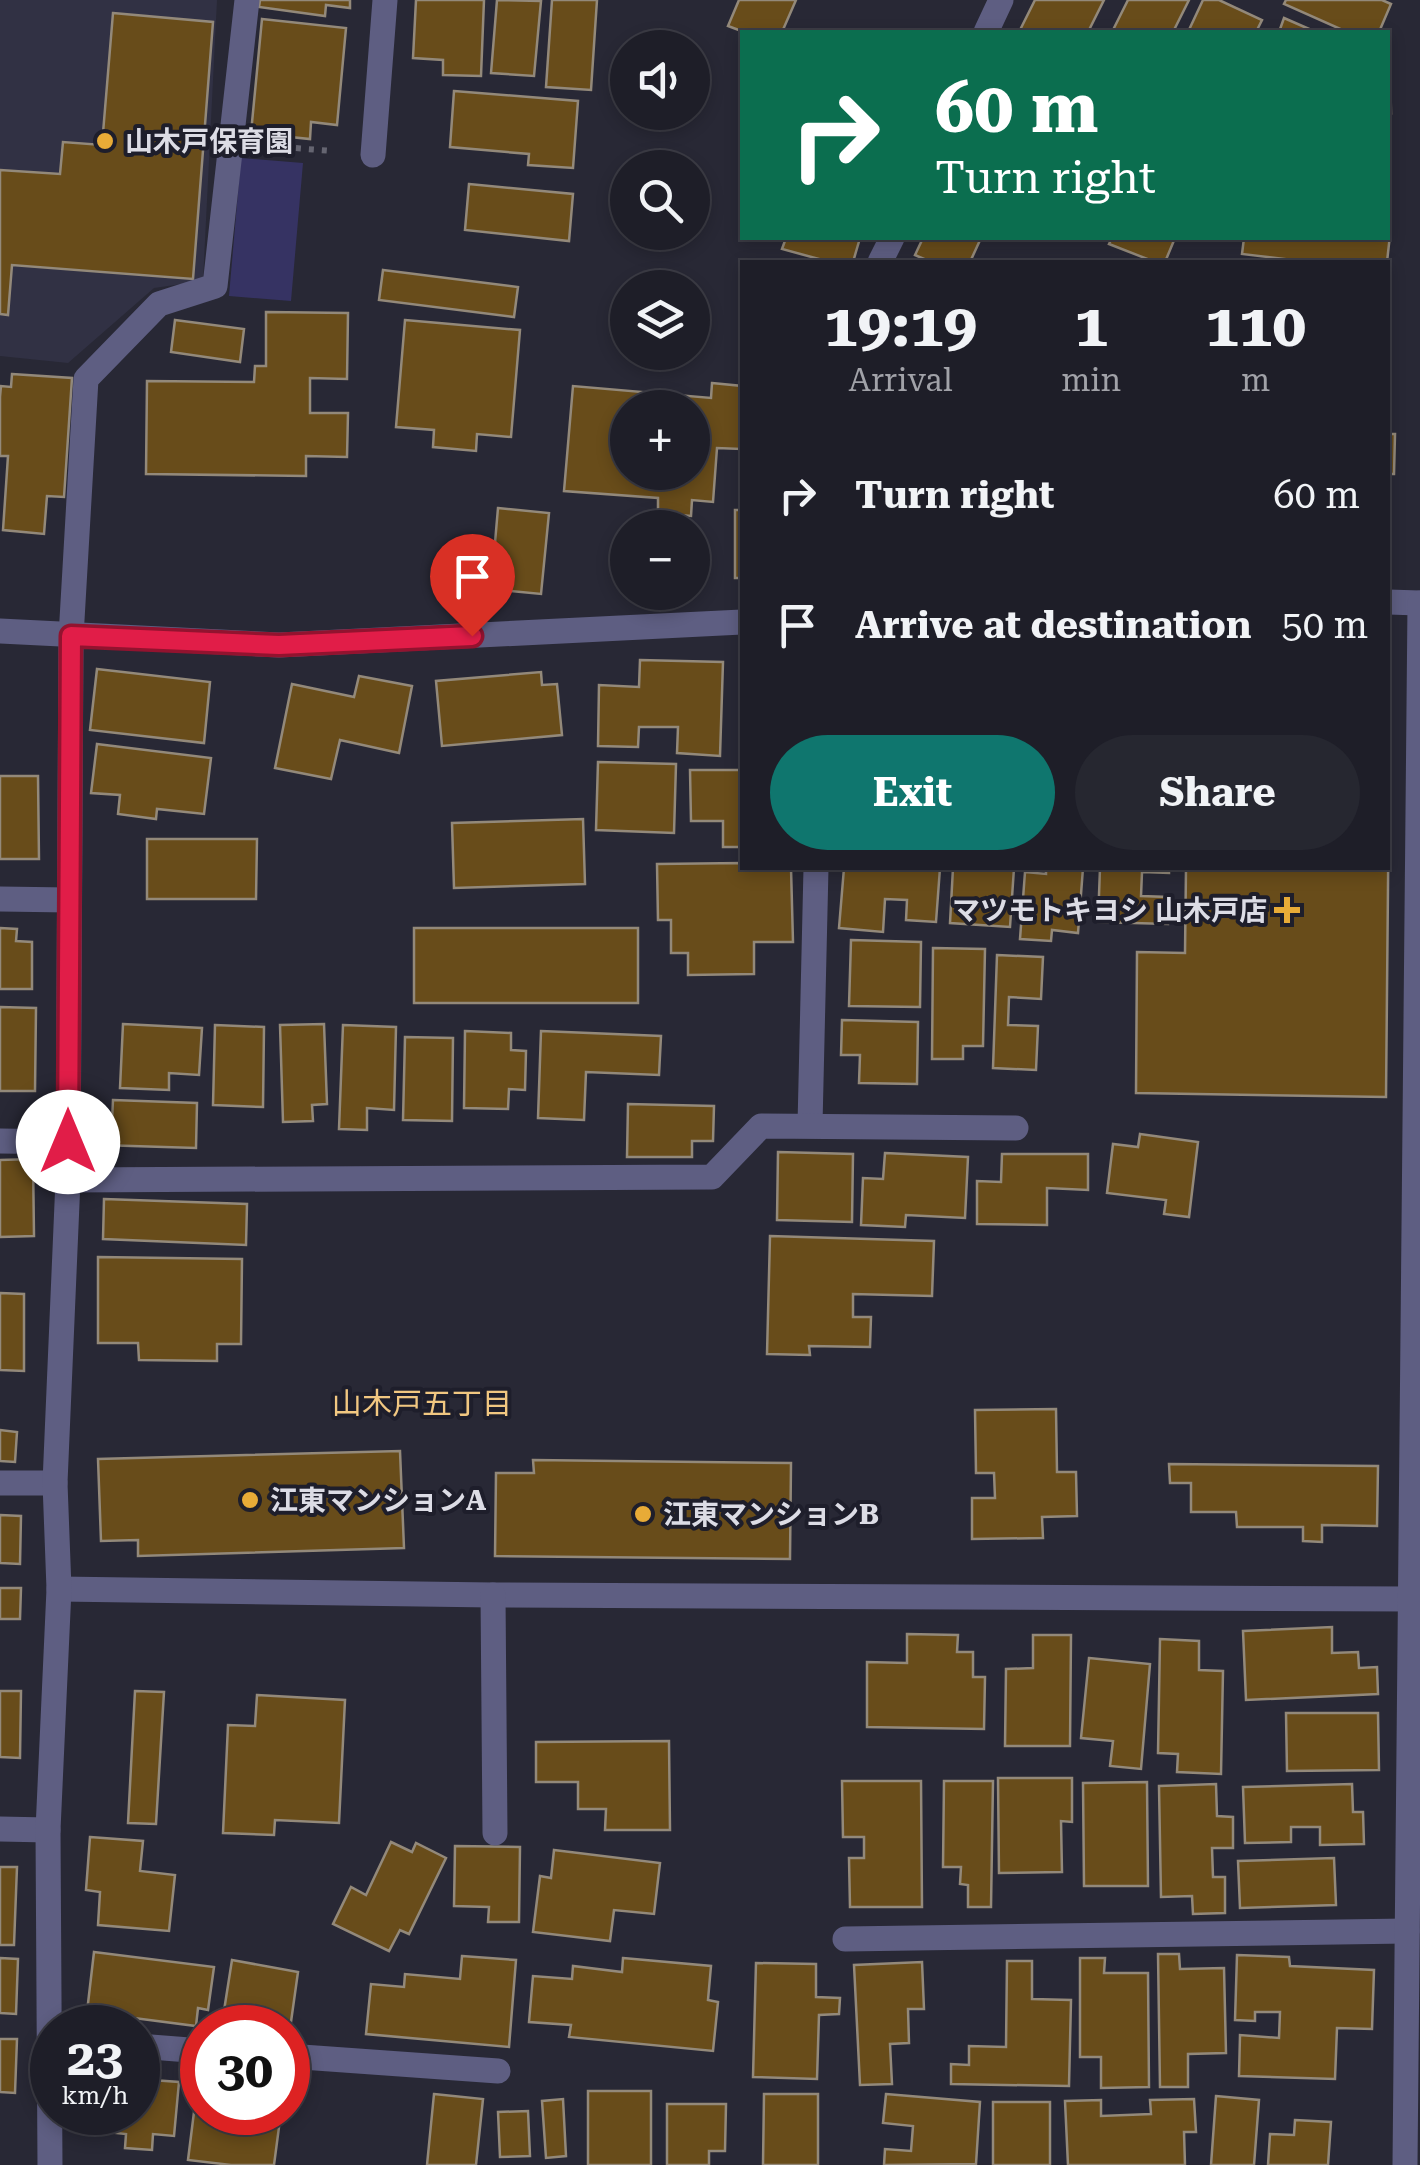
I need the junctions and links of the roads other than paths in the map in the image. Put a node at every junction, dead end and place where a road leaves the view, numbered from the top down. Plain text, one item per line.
1 (247, 0) edge
2 (385, 0) edge
3 (1002, 0) edge
4 (987, 30) edge
5 (374, 155) road end
6 (1390, 602) edge
7 (1420, 603) edge
8 (740, 622) edge
9 (0, 631) edge
10 (71, 636) junction
11 (816, 870) edge
12 (0, 899) edge
13 (69, 900) junction
14 (810, 1125) junction
15 (1016, 1128) dead end
16 (0, 1140) edge
17 (68, 1142) junction
18 (68, 1180) junction
19 (1416, 1387) edge
20 (0, 1483) edge
21 (55, 1484) junction
22 (59, 1589) junction
23 (494, 1595) junction
24 (1415, 1611) edge
25 (0, 1828) edge
26 (48, 1830) junction
27 (494, 1832) dead end
28 (1414, 1873) edge
29 (1406, 1930) junction
30 (845, 1939) dead end
31 (51, 2005) edge
32 (310, 2058) edge
33 (498, 2071) dead end
34 (50, 2135) edge
35 (50, 2165) edge
36 (1405, 2165) edge

1 - 10 street
2 - 5 street
3 - 4 street
6 - 7 street
7 - 19 street
8 - 10 street
9 - 10 street
10 - 13 street
11 - 14 street
12 - 13 street
13 - 17 street
14 - 15 street
14 - 18 street
16 - 17 street
17 - 18 street
18 - 21 street
19 - 24 street
20 - 21 street
21 - 22 street
22 - 23 street
22 - 26 street
23 - 24 street
23 - 27 street
24 - 28 street
25 - 26 street
26 - 31 street
28 - 29 street
29 - 30 street
29 - 36 street
32 - 33 street
34 - 35 street

